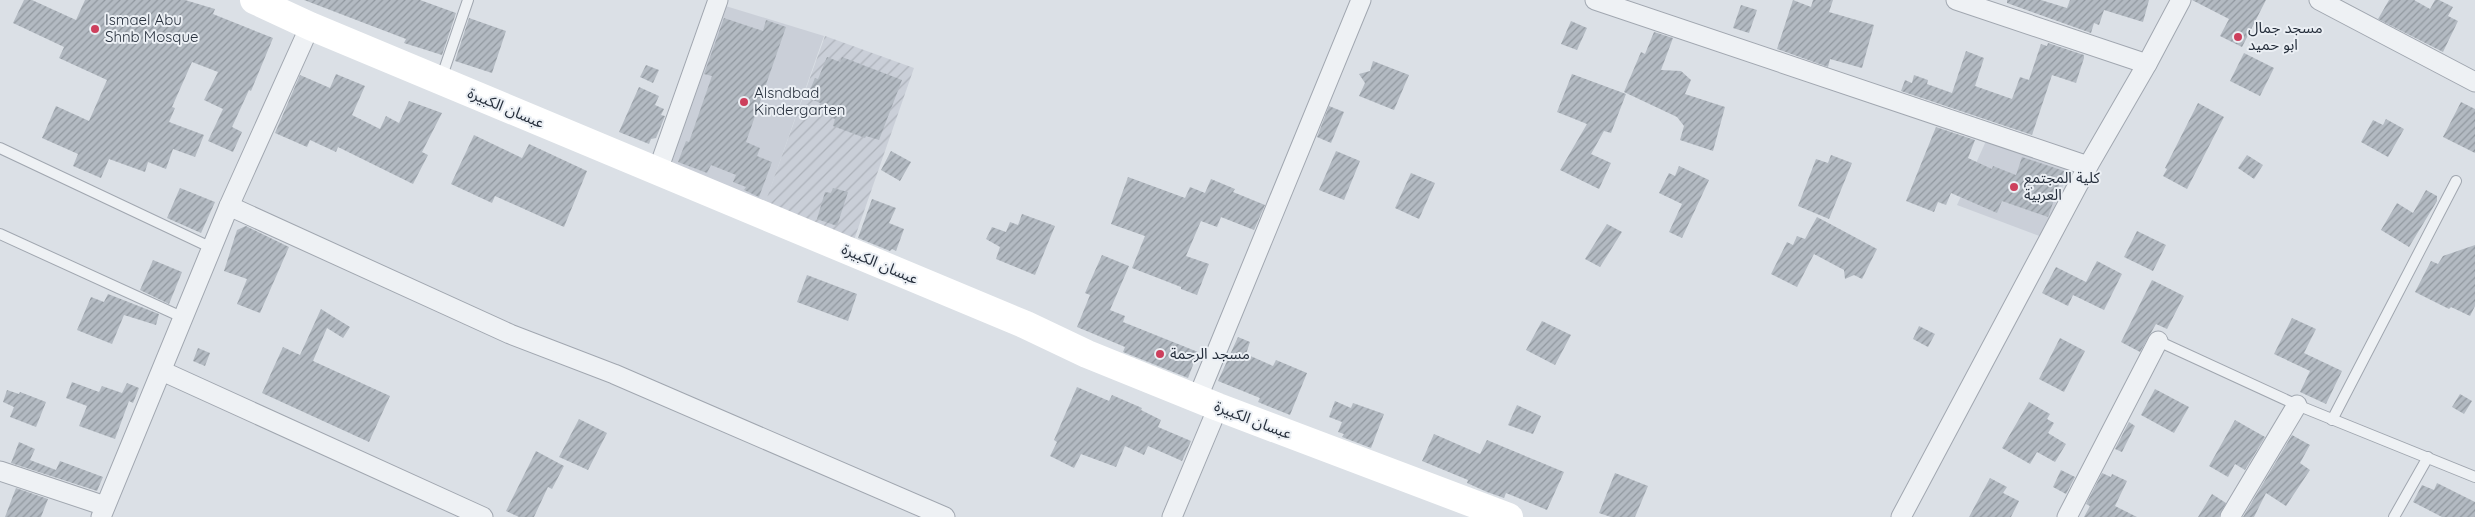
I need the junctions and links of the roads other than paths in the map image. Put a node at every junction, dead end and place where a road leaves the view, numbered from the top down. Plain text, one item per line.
1 (254, 0) edge
2 (468, 0) edge
3 (718, 0) edge
4 (1361, 0) edge
5 (1595, 0) edge
6 (1956, 0) edge
7 (2181, 0) edge
8 (2319, 0) edge
9 (310, 26) junction
10 (2147, 64) junction
11 (441, 80) junction
12 (2475, 82) edge
13 (0, 148) edge
14 (2088, 166) junction
15 (657, 173) junction
16 (2456, 181) dead end
17 (229, 206) junction
18 (0, 234) edge
19 (212, 248) junction
20 (184, 318) junction
21 (2158, 341) joint
22 (162, 371) junction
23 (1208, 402) junction
24 (2297, 405) junction
25 (2332, 420) junction
26 (2428, 456) junction
27 (0, 471) edge
28 (2475, 477) edge
29 (103, 512) edge
30 (483, 517) edge
31 (945, 517) edge
32 (1172, 517) edge
33 (1510, 517) edge
34 (1901, 517) edge
35 (2067, 517) edge
36 (2230, 517) edge
37 (2394, 517) edge

1 - 9 main road, عبسان الكبيرة
2 - 11 lane
3 - 15 street
4 - 23 street
5 - 14 street
6 - 10 street
7 - 10 street
8 - 12 street
9 - 11 main road, عبسان الكبيرة
9 - 17 street
10 - 14 street
11 - 15 main road, عبسان الكبيرة
13 - 19 lane
14 - 34 street
15 - 23 main road, عبسان الكبيرة
16 - 25 lane
17 - 19 street
17 - 31 street
18 - 20 lane
19 - 20 street
20 - 22 street
21 - 24 lane
21 - 35 street
22 - 29 street
22 - 30 street
23 - 32 street
23 - 33 main road, عبسان الكبيرة
24 - 25 lane
24 - 36 street
25 - 26 lane
26 - 28 lane
26 - 37 lane
27 - 29 street

